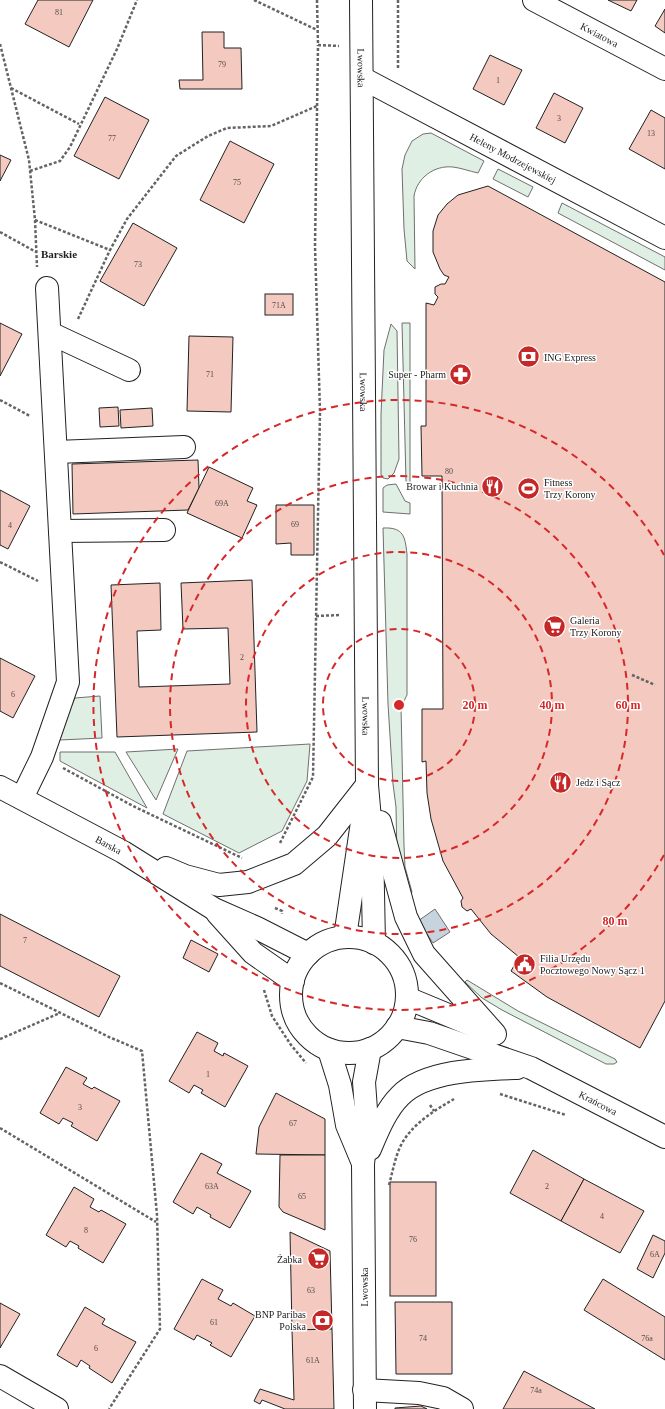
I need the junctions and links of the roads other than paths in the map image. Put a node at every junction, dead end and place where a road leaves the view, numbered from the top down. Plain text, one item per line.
1 (361, 0) edge
2 (534, 0) edge
3 (665, 69) edge
4 (362, 78) junction
5 (665, 238) edge
6 (47, 288) dead end
7 (58, 337) junction
8 (129, 370) dead end
9 (184, 447) dead end
10 (56, 452) junction
11 (164, 530) dead end
12 (60, 531) junction
13 (367, 785) junction
14 (0, 787) edge
15 (22, 798) junction
16 (123, 852) junction
17 (214, 909) junction
18 (345, 937) junction
19 (374, 943) junction
20 (308, 954) junction
21 (293, 981) junction
22 (407, 998) junction
23 (397, 1027) junction
24 (494, 1034) junction
25 (370, 1049) junction
26 (329, 1050) junction
27 (531, 1068) junction
28 (665, 1137) edge
29 (363, 1164) junction
30 (0, 1376) edge
31 (365, 1400) edge
32 (57, 1409) edge
33 (462, 1409) edge

1 - 4 street, Lwowska
2 - 3 street, Kwiatowa
4 - 5 street, Heleny Modrzejewskiej
4 - 13 street, Lwowska
6 - 7 street
7 - 8 street
7 - 10 street
9 - 10 street
10 - 12 street
11 - 12 street
12 - 15 street
13 - 16 street
13 - 18 street, Lwowska
13 - 19 street, Lwowska
13 - 24 street
14 - 15 street, Barska
15 - 16 street, Barska
16 - 17 street, Barska
17 - 20 street, Barska
17 - 21 street, Barska
18 - 19 street
18 - 20 street
19 - 22 street
20 - 21 street
21 - 26 street
22 - 23 street
22 - 24 street, Krańcowa
23 - 25 street
23 - 27 street, Krańcowa
24 - 27 street, Krańcowa
25 - 26 street
25 - 29 street, Lwowska
26 - 29 street, Lwowska
27 - 28 street, Krańcowa
27 - 29 street
29 - 31 street, Lwowska
30 - 32 street
31 - 33 street

